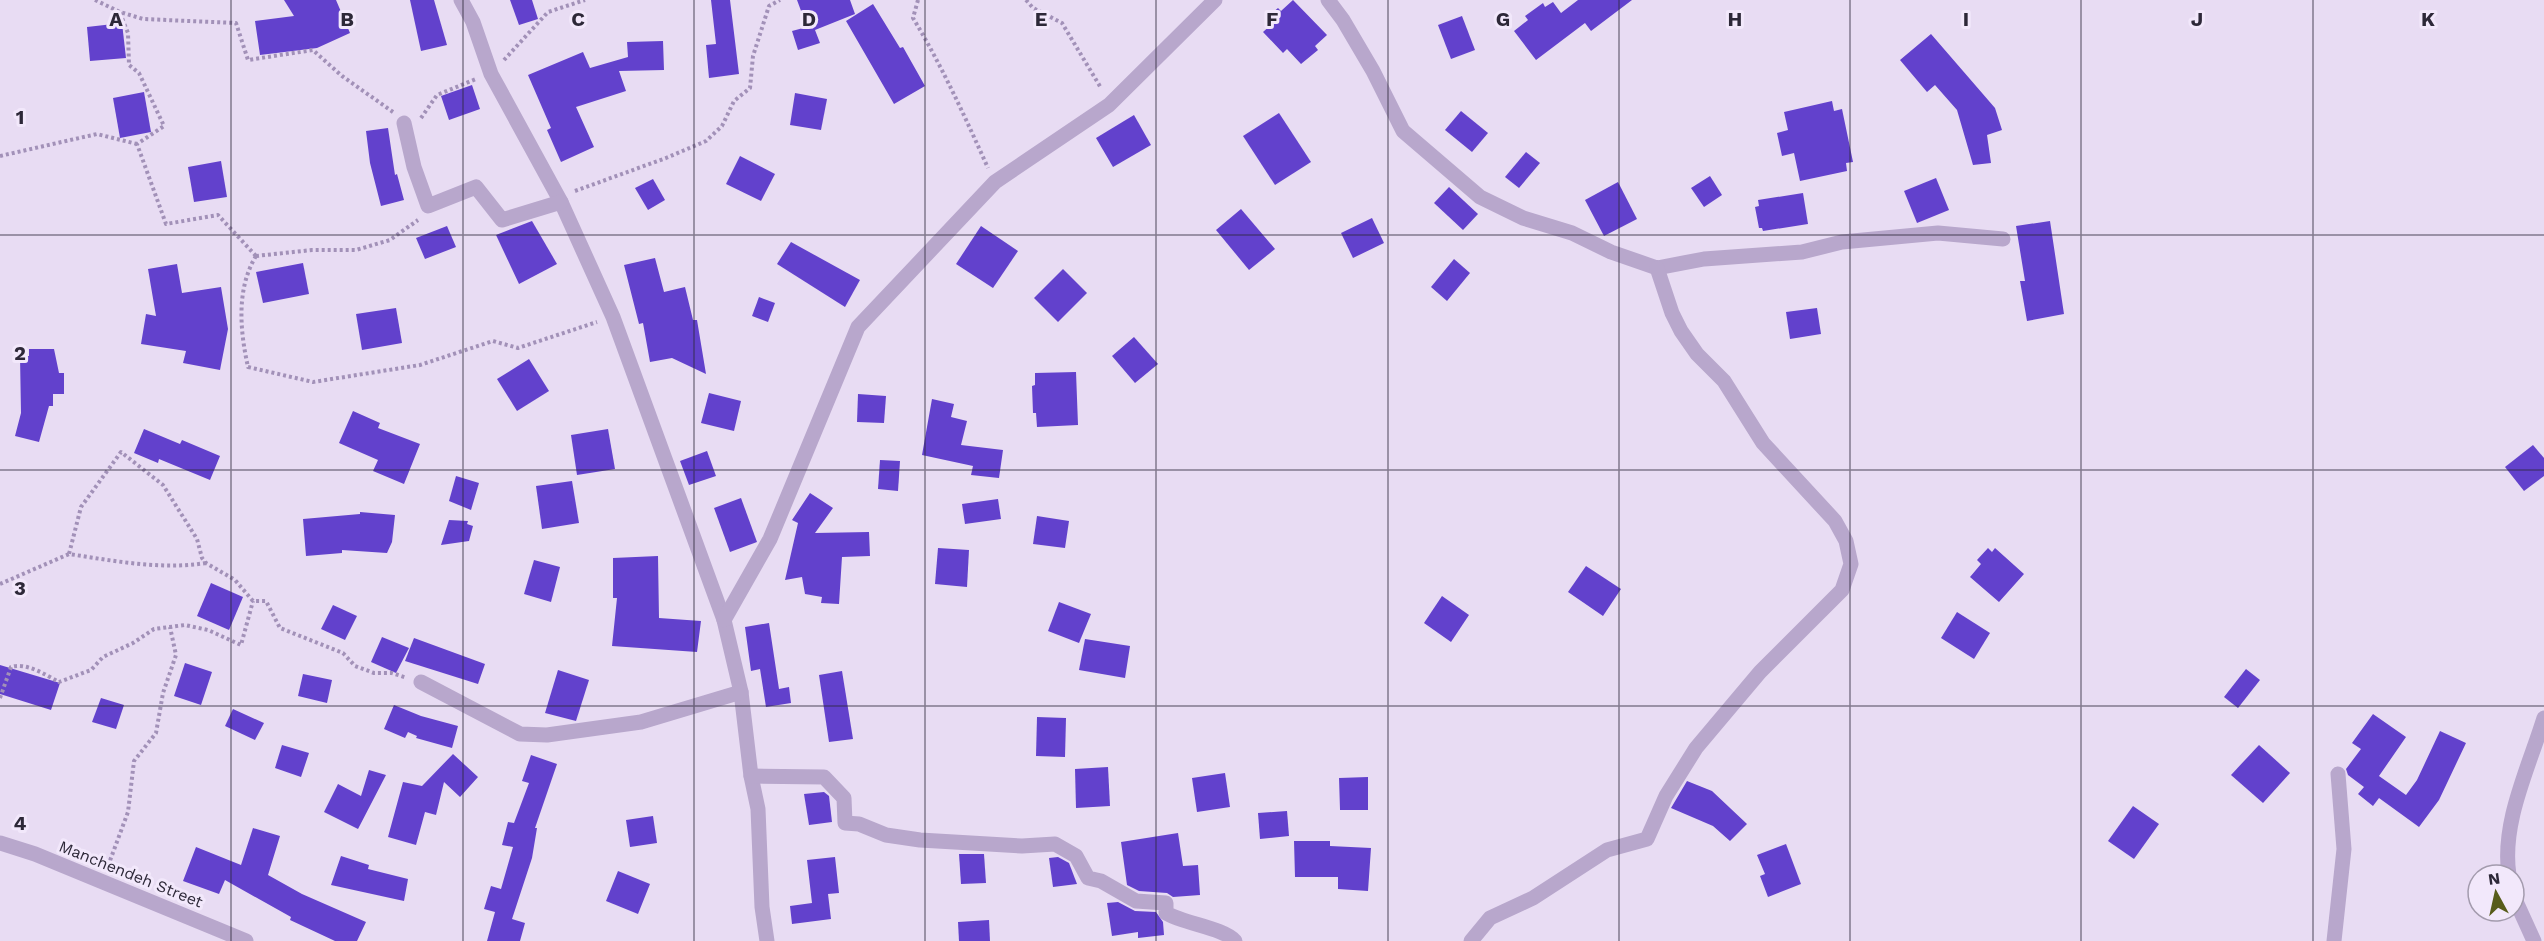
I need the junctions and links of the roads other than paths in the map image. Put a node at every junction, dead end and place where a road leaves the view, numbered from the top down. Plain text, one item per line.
1 (461, 0) edge
2 (1215, 0) edge
3 (1328, 0) edge
4 (404, 123) road end
5 (561, 201) junction
6 (2003, 239) dead end
7 (1657, 268) junction
8 (724, 620) junction
9 (421, 682) road end
10 (741, 692) junction
11 (2544, 718) edge
12 (2337, 774) dead end
13 (751, 776) junction
14 (0, 843) edge
15 (2507, 863) edge
16 (2526, 923) edge
17 (246, 941) edge
18 (767, 941) edge
19 (1235, 941) edge
20 (1471, 941) edge
21 (2334, 941) edge
22 (2534, 941) edge

1 - 5 street
2 - 8 street
3 - 7 street
4 - 5 street
5 - 8 street
6 - 7 street
7 - 20 street
8 - 10 street
9 - 10 street
10 - 13 street
11 - 15 street
12 - 21 street
13 - 18 street
13 - 19 street
14 - 17 street, Manchendeh Street
16 - 22 street

